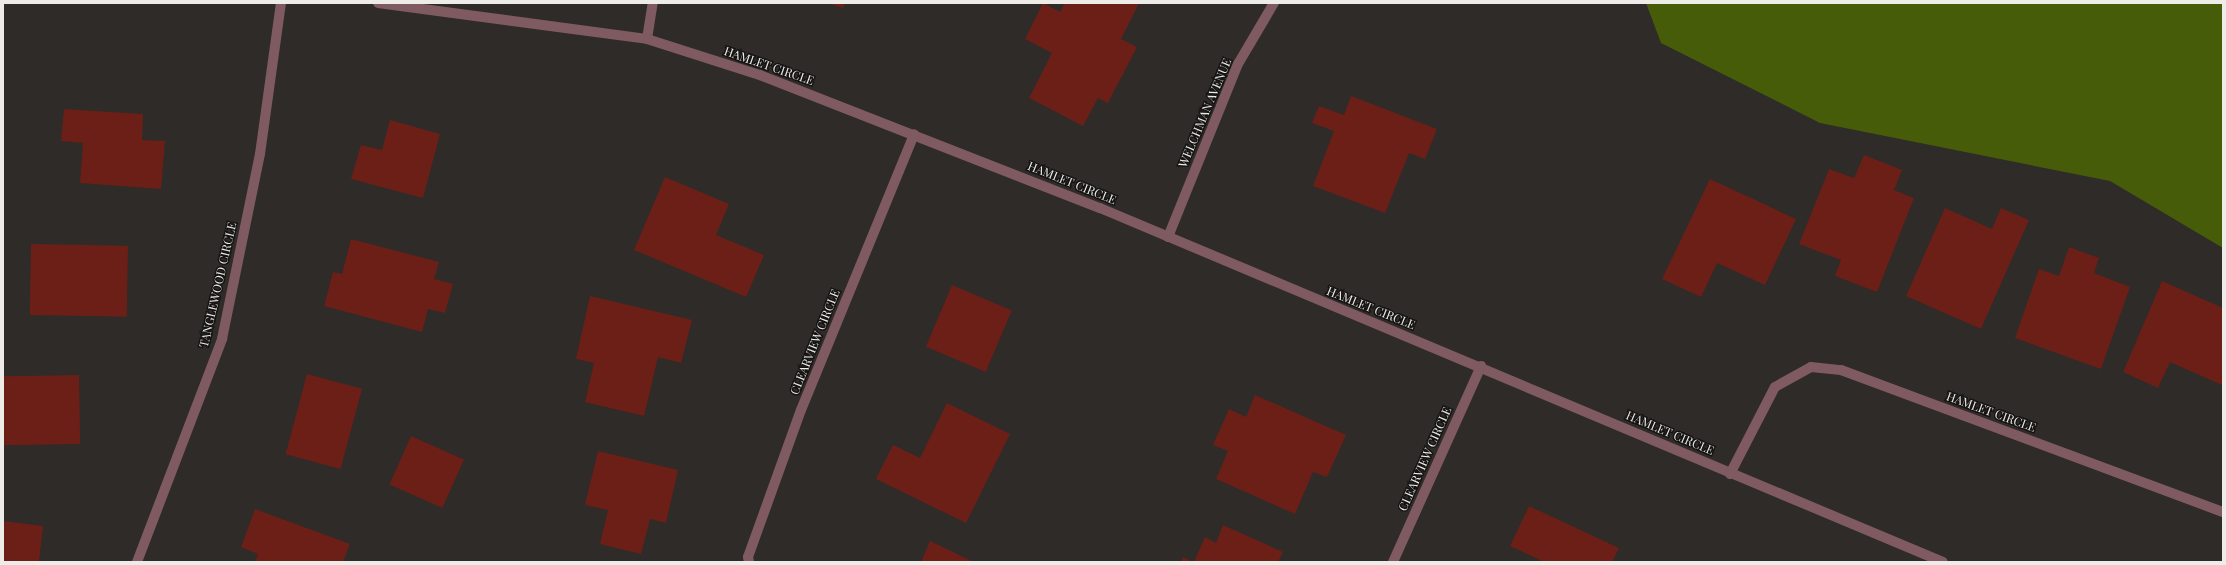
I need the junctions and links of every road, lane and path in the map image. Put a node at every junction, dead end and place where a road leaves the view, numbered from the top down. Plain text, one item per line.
1 (280, 3) edge
2 (378, 3) edge
3 (653, 3) edge
4 (1274, 3) edge
5 (647, 40) junction
6 (914, 134) junction
7 (1168, 236) junction
8 (1481, 366) junction
9 (1730, 474) junction
10 (2223, 512) edge
11 (137, 562) edge
12 (749, 562) edge
13 (1393, 562) edge
14 (1943, 562) edge

1 - 11 street, TANGLEWOOD CIRCLE
2 - 5 street, HAMLET CIRCLE
3 - 5 street
4 - 7 street, WELCHMAN AVENUE
5 - 6 street, HAMLET CIRCLE
6 - 7 street, HAMLET CIRCLE
6 - 12 street, CLEARVIEW CIRCLE
7 - 8 street, HAMLET CIRCLE
8 - 9 street, HAMLET CIRCLE
8 - 13 street, CLEARVIEW CIRCLE
9 - 10 street, HAMLET CIRCLE
9 - 14 street, HAMLET CIRCLE

